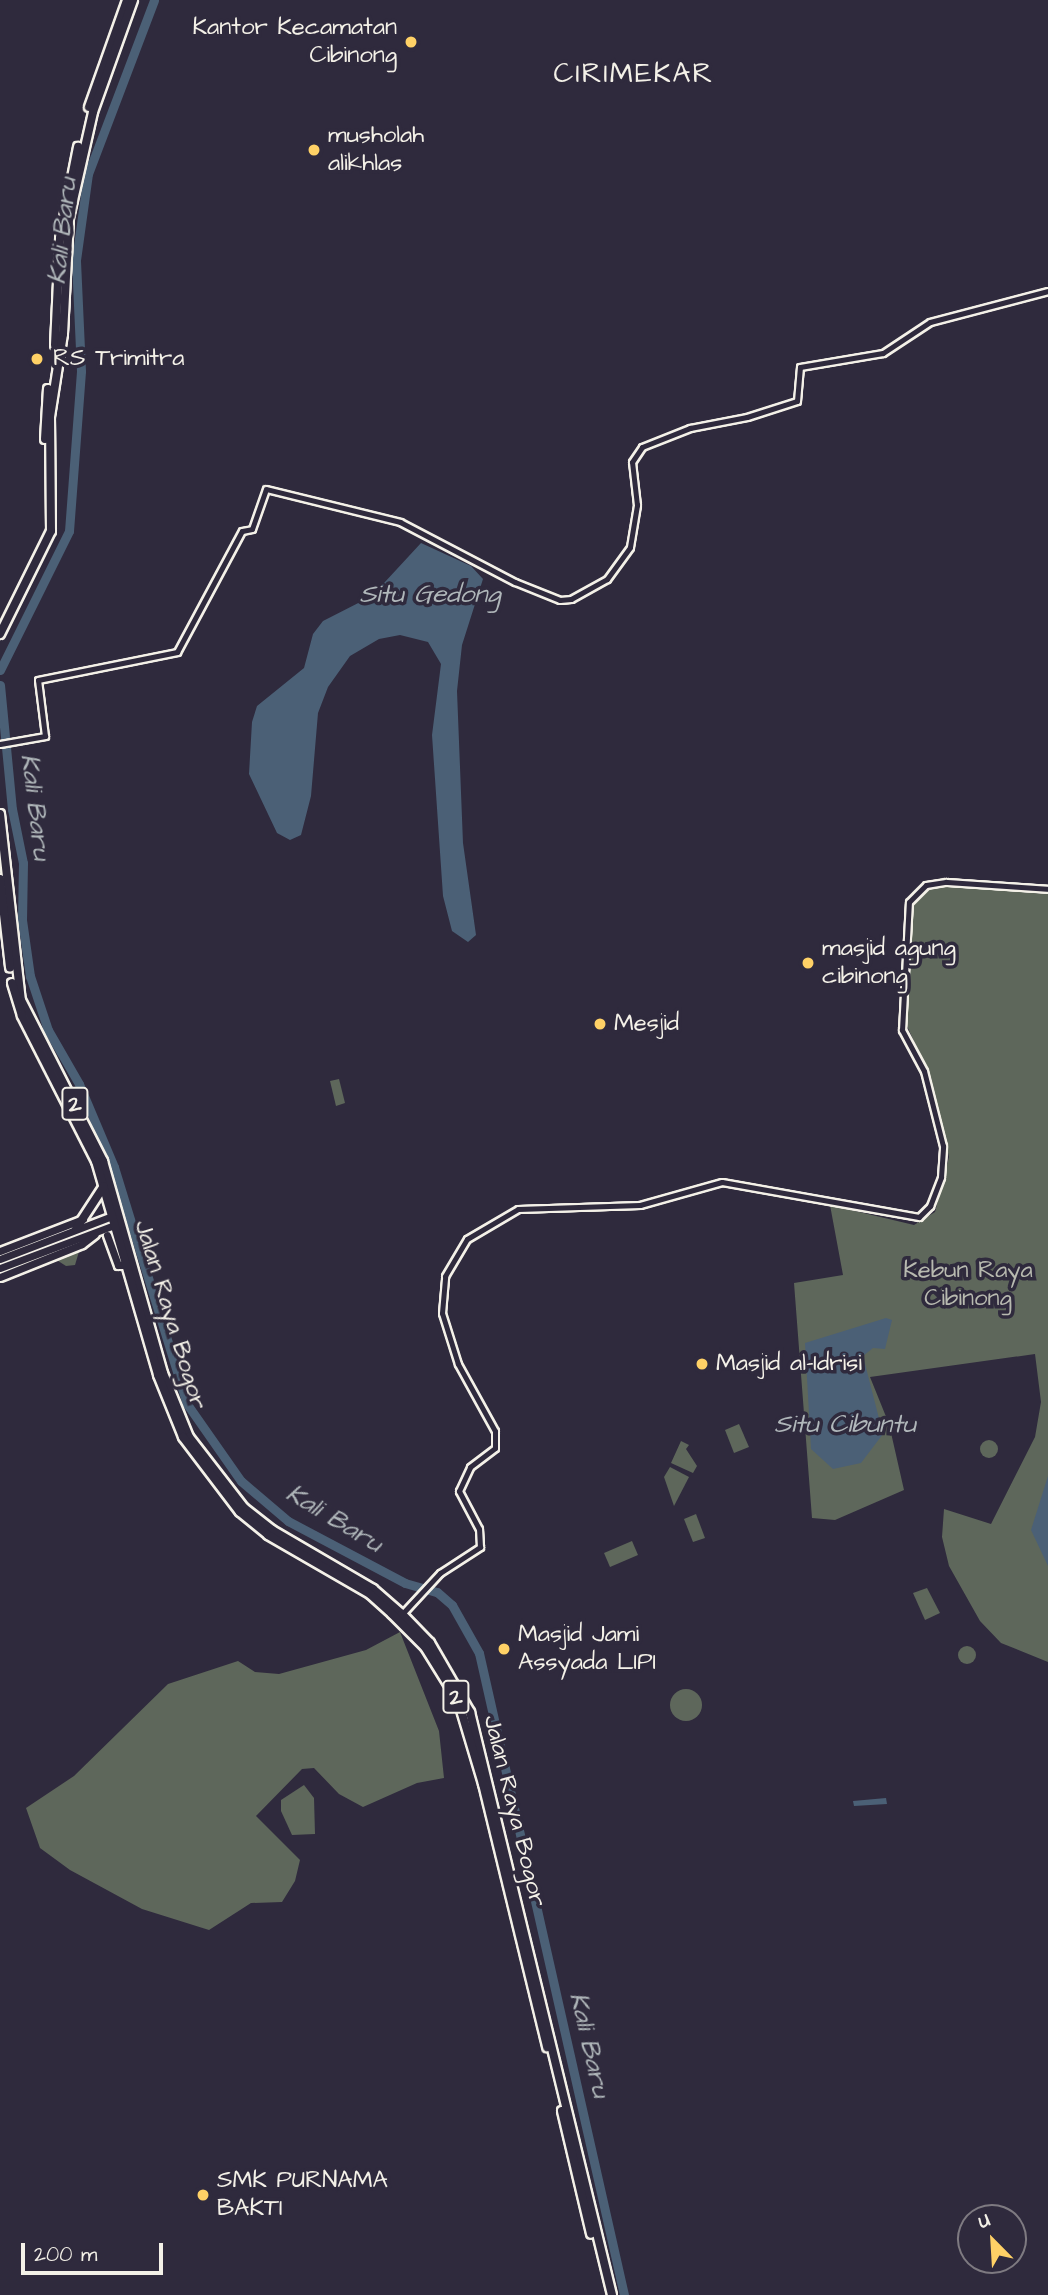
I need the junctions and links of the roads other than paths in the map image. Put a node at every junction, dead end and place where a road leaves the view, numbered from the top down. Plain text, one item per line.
1 (127, 0) edge
2 (133, 0) edge
3 (1048, 292) edge
4 (52, 382) junction
5 (0, 623) edge
6 (0, 634) edge
7 (0, 744) edge
8 (0, 814) edge
9 (2, 857) edge
10 (0, 879) edge
11 (1048, 889) edge
12 (104, 1186) junction
13 (83, 1219) junction
14 (117, 1222) junction
15 (76, 1229) junction
16 (98, 1231) junction
17 (107, 1235) junction
18 (42, 1238) junction
19 (82, 1244) junction
20 (0, 1251) edge
21 (0, 1259) edge
22 (127, 1265) junction
23 (0, 1268) edge
24 (133, 1276) junction
25 (0, 1277) edge
26 (228, 1494) junction
27 (402, 1614) junction
28 (506, 1863) junction
29 (606, 2295) edge
30 (612, 2295) edge

1 - 4 highway
2 - 4 highway
3 - 7 street
4 - 5 highway
4 - 6 highway
8 - 9 highway, Jalan Raya Bogor / 2
9 - 14 highway, Jalan Raya Bogor / 2
10 - 12 highway, Jalan Raya Bogor / 2
11 - 27 street
12 - 13 highway
12 - 14 highway, Jalan Raya Bogor / 2
13 - 15 highway
13 - 18 main road
14 - 15 main road
14 - 16 main road
14 - 17 main road
14 - 22 highway, Jalan Raya Bogor / 2
14 - 24 highway, Jalan Raya Bogor / 2
15 - 18 main road
16 - 19 main road
16 - 23 main road
17 - 19 main road
17 - 22 main road
18 - 20 main road
18 - 21 main road
19 - 25 main road
22 - 24 highway, Jalan Raya Bogor / 2
24 - 26 highway, Jalan Raya Bogor / 2
26 - 27 highway, Jalan Raya Bogor / 2
26 - 28 highway, Jalan Raya Bogor / 2
27 - 28 highway, Jalan Raya Bogor / 2
28 - 29 highway, Jalan Raya Bogor / 2
28 - 30 highway, Jalan Raya Bogor / 2

